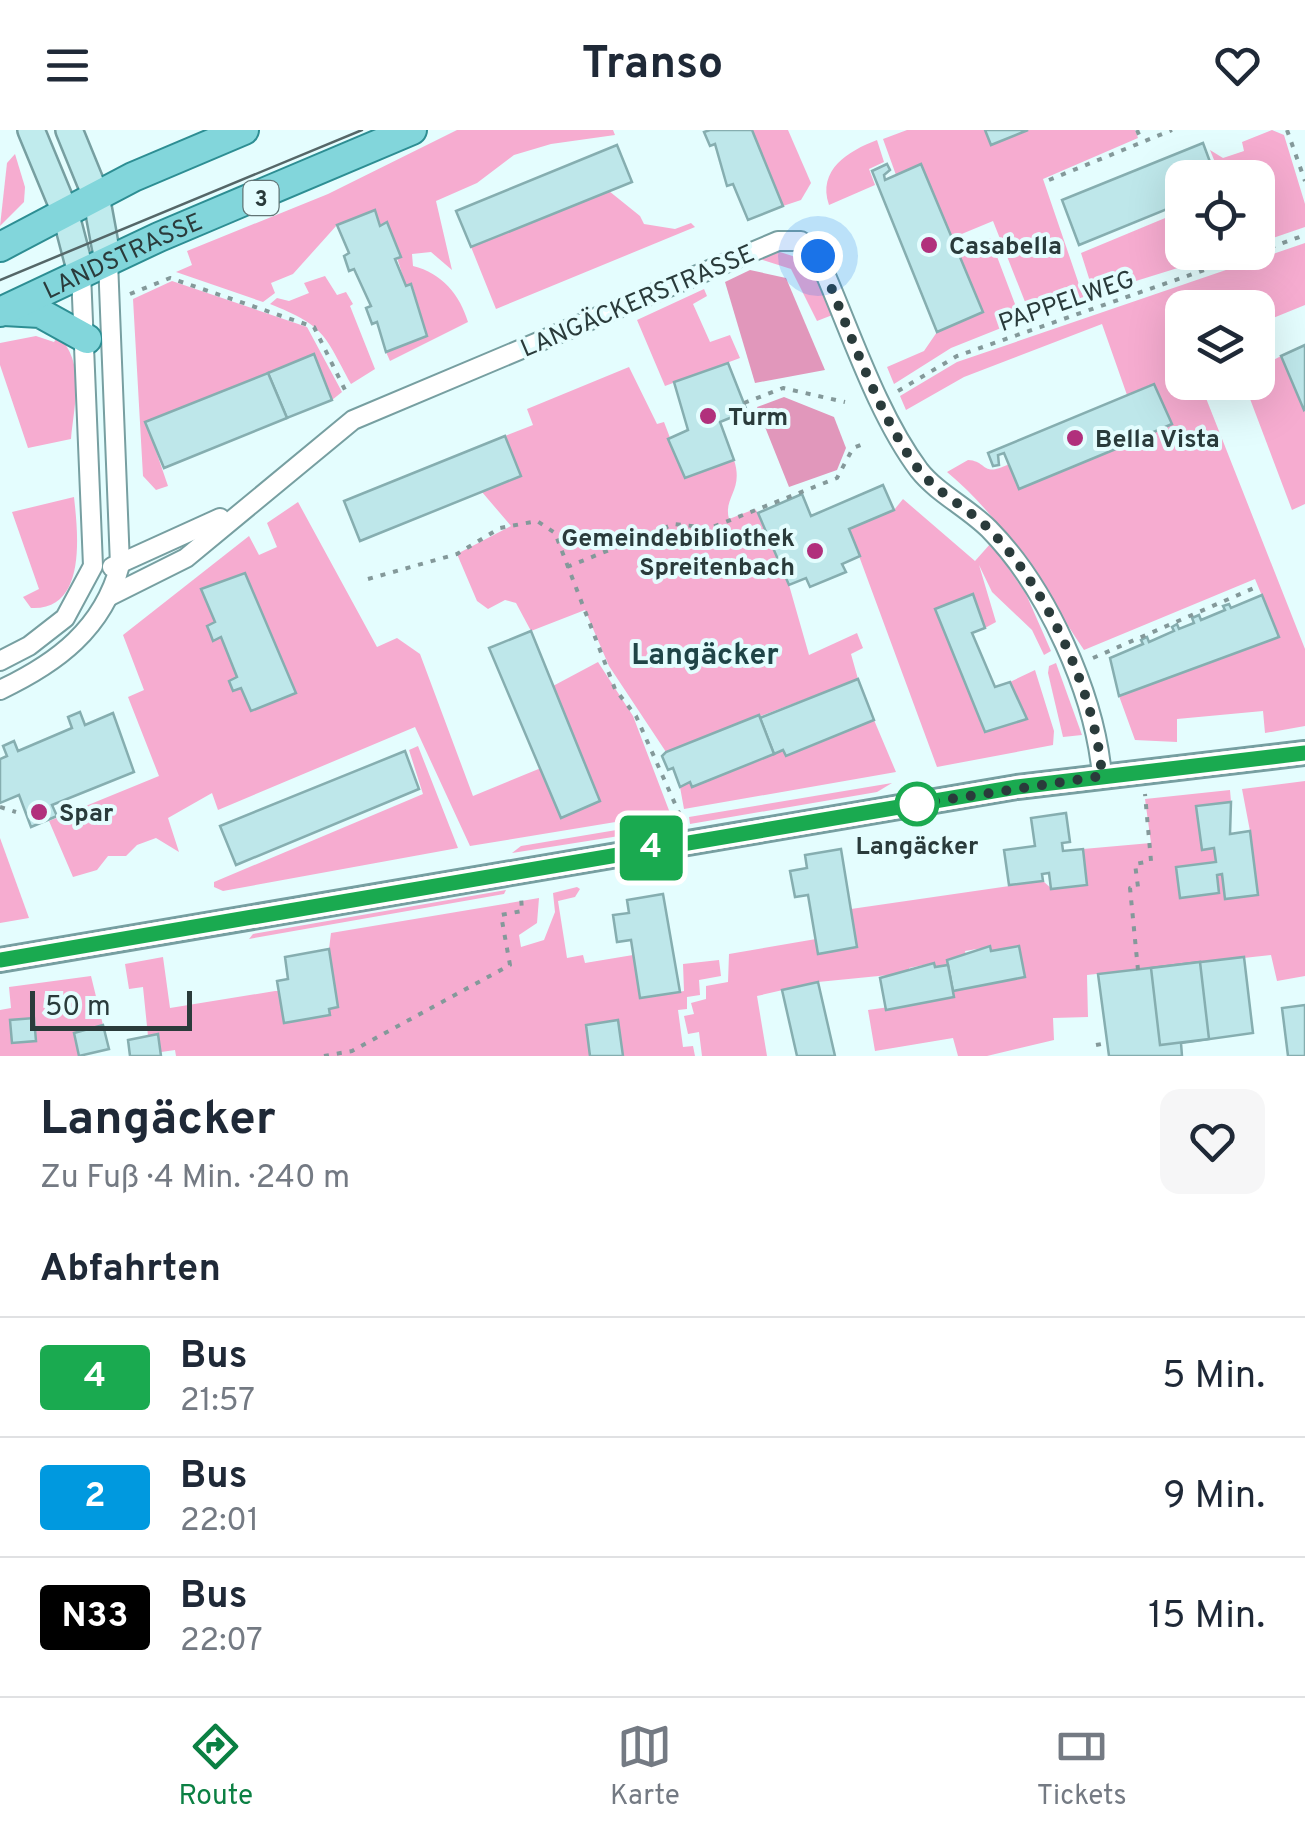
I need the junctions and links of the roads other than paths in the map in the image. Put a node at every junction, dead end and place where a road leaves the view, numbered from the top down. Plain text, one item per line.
1 (31, 130) edge
2 (69, 130) edge
3 (244, 130) edge
4 (412, 130) edge
5 (96, 196) junction
6 (64, 212) junction
7 (0, 247) edge
8 (108, 260) junction
9 (81, 273) junction
10 (1, 312) edge
11 (87, 339) junction
12 (247, 504) junction
13 (120, 565) junction
14 (90, 574) junction
15 (110, 596) junction
16 (0, 661) edge
17 (0, 690) edge
18 (1305, 754) edge
19 (1102, 776) junction
20 (0, 960) edge

1 - 6 main road
2 - 5 main road
3 - 5 main road
4 - 8 main road, LANDSTRASSE / 3
5 - 6 main road
5 - 8 main road
6 - 7 main road
6 - 9 main road
8 - 9 main road, LANDSTRASSE / 3
8 - 13 street
9 - 10 main road, LANDSTRASSE / 3
9 - 11 street
10 - 11 main road
11 - 14 street
12 - 13 street, LANGÄCKERSTRASSE
12 - 15 street, LANGÄCKERSTRASSE
12 - 19 street, LANGÄCKERSTRASSE
13 - 14 street, LANGÄCKERSTRASSE
13 - 15 street
14 - 15 street
14 - 16 street
15 - 17 street
18 - 19 street
19 - 20 street

